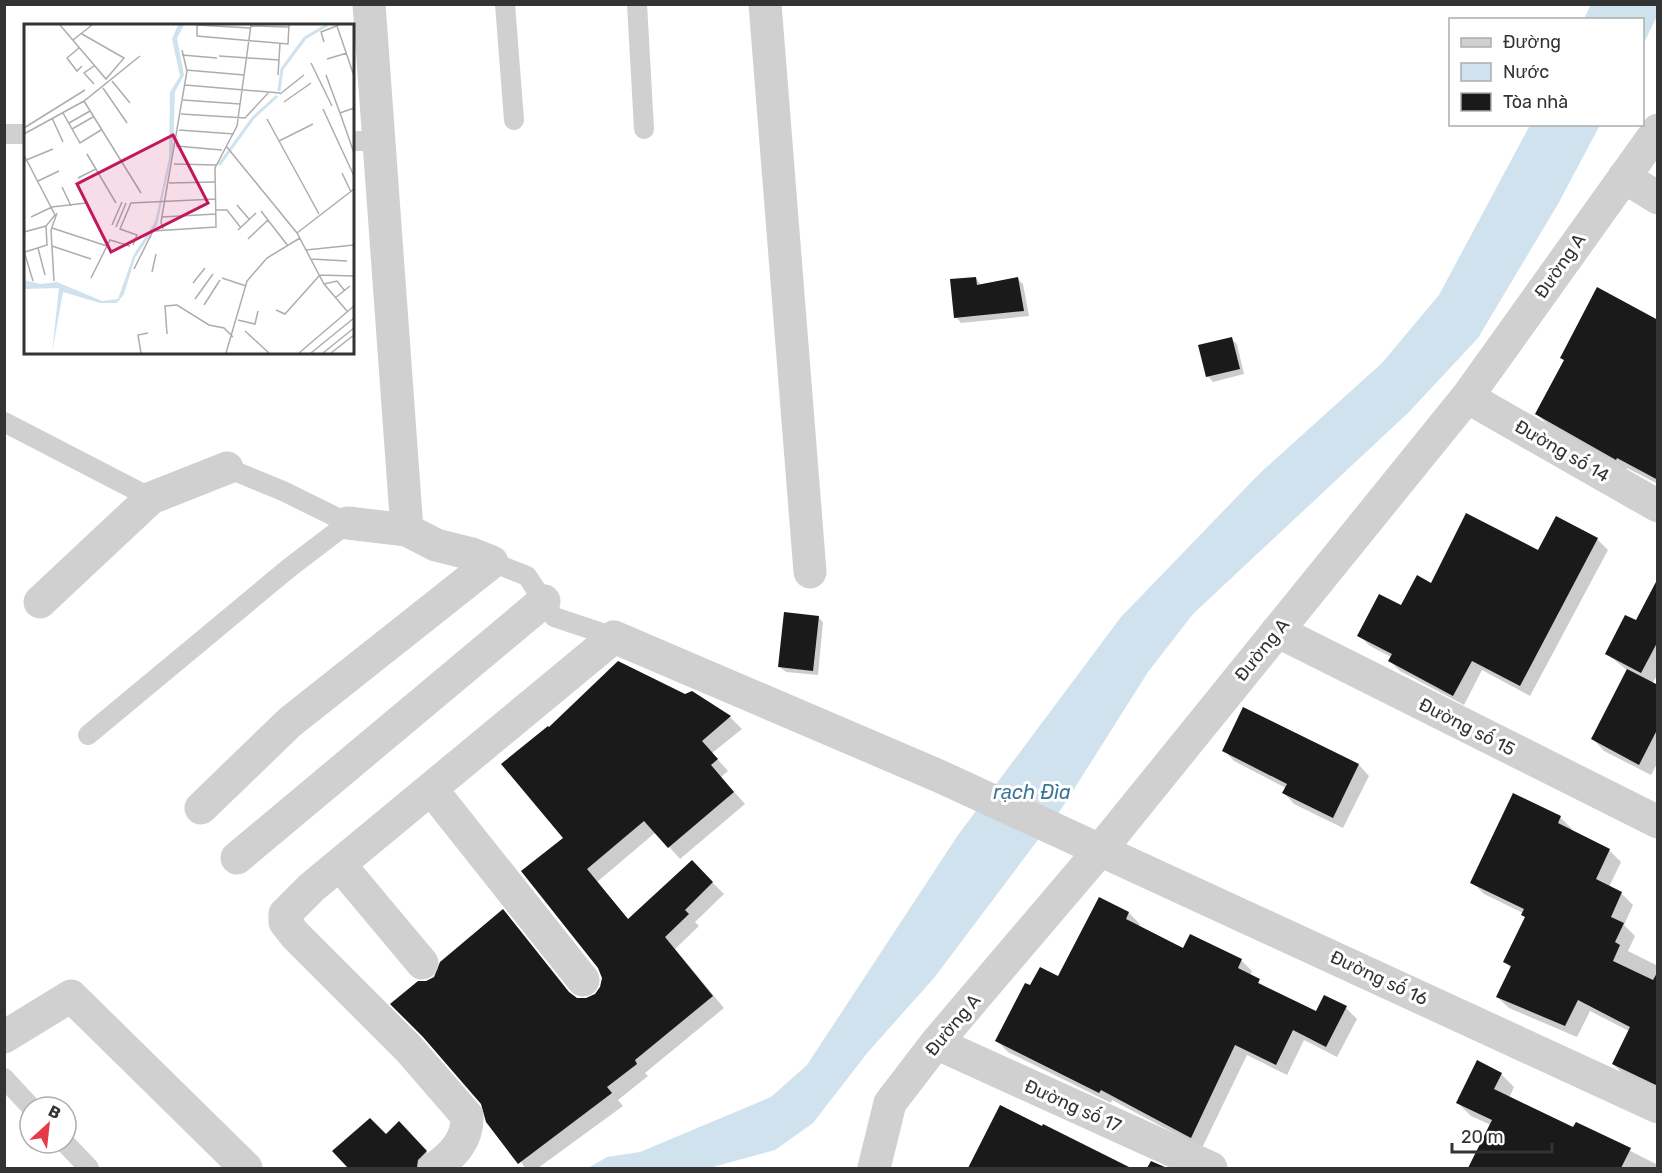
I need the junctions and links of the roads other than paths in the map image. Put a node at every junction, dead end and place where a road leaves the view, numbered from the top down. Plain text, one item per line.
1 (369, 4) edge
2 (505, 4) edge
3 (637, 4) edge
4 (765, 4) edge
5 (514, 120) dead end
6 (644, 129) dead end
7 (1658, 130) edge
8 (4, 134) edge
9 (24, 134) edge
10 (365, 141) edge
11 (1624, 177) junction
12 (1658, 198) edge
13 (1467, 398) junction
14 (4, 422) edge
15 (227, 468) joint
16 (151, 498) junction
17 (1658, 506) edge
18 (348, 523) junction
19 (407, 530) junction
20 (492, 562) junction
21 (810, 572) dead end
22 (544, 600) junction
23 (40, 602) dead end
24 (1277, 631) junction
25 (614, 637) junction
26 (88, 735) dead end
27 (432, 790) junction
28 (201, 808) dead end
29 (1658, 822) edge
30 (1101, 849) junction
31 (237, 858) dead end
32 (340, 865) junction
33 (422, 963) dead end
34 (583, 980) dead end
35 (4, 1037) edge
36 (936, 1043) junction
37 (4, 1078) edge
38 (20, 1095) edge
39 (1658, 1107) edge
40 (77, 1155) edge
41 (89, 1168) edge
42 (246, 1168) edge
43 (435, 1168) edge
44 (874, 1168) edge
45 (1211, 1168) edge

1 - 10 street
2 - 5 lane
3 - 6 lane
4 - 21 street
7 - 11 street, Đường A
8 - 9 lane
10 - 19 street
11 - 12 street
11 - 13 street, Đường A
13 - 17 street, Đường số 14
13 - 24 street, Đường A
14 - 16 lane
15 - 16 street
15 - 18 lane
16 - 23 street
18 - 19 street
18 - 26 lane
19 - 20 street
20 - 22 lane
20 - 28 street
22 - 25 lane
22 - 31 street
24 - 29 street, Đường số 15
24 - 30 street, Đường A
25 - 27 street
25 - 30 street, Đường số 16
27 - 32 street
27 - 34 street
30 - 36 street, Đường A
30 - 39 street, Đường số 16
32 - 33 street
32 - 43 street
35 - 42 street
36 - 44 street, Đường A
36 - 45 street, Đường số 17
37 - 38 lane
40 - 41 lane

